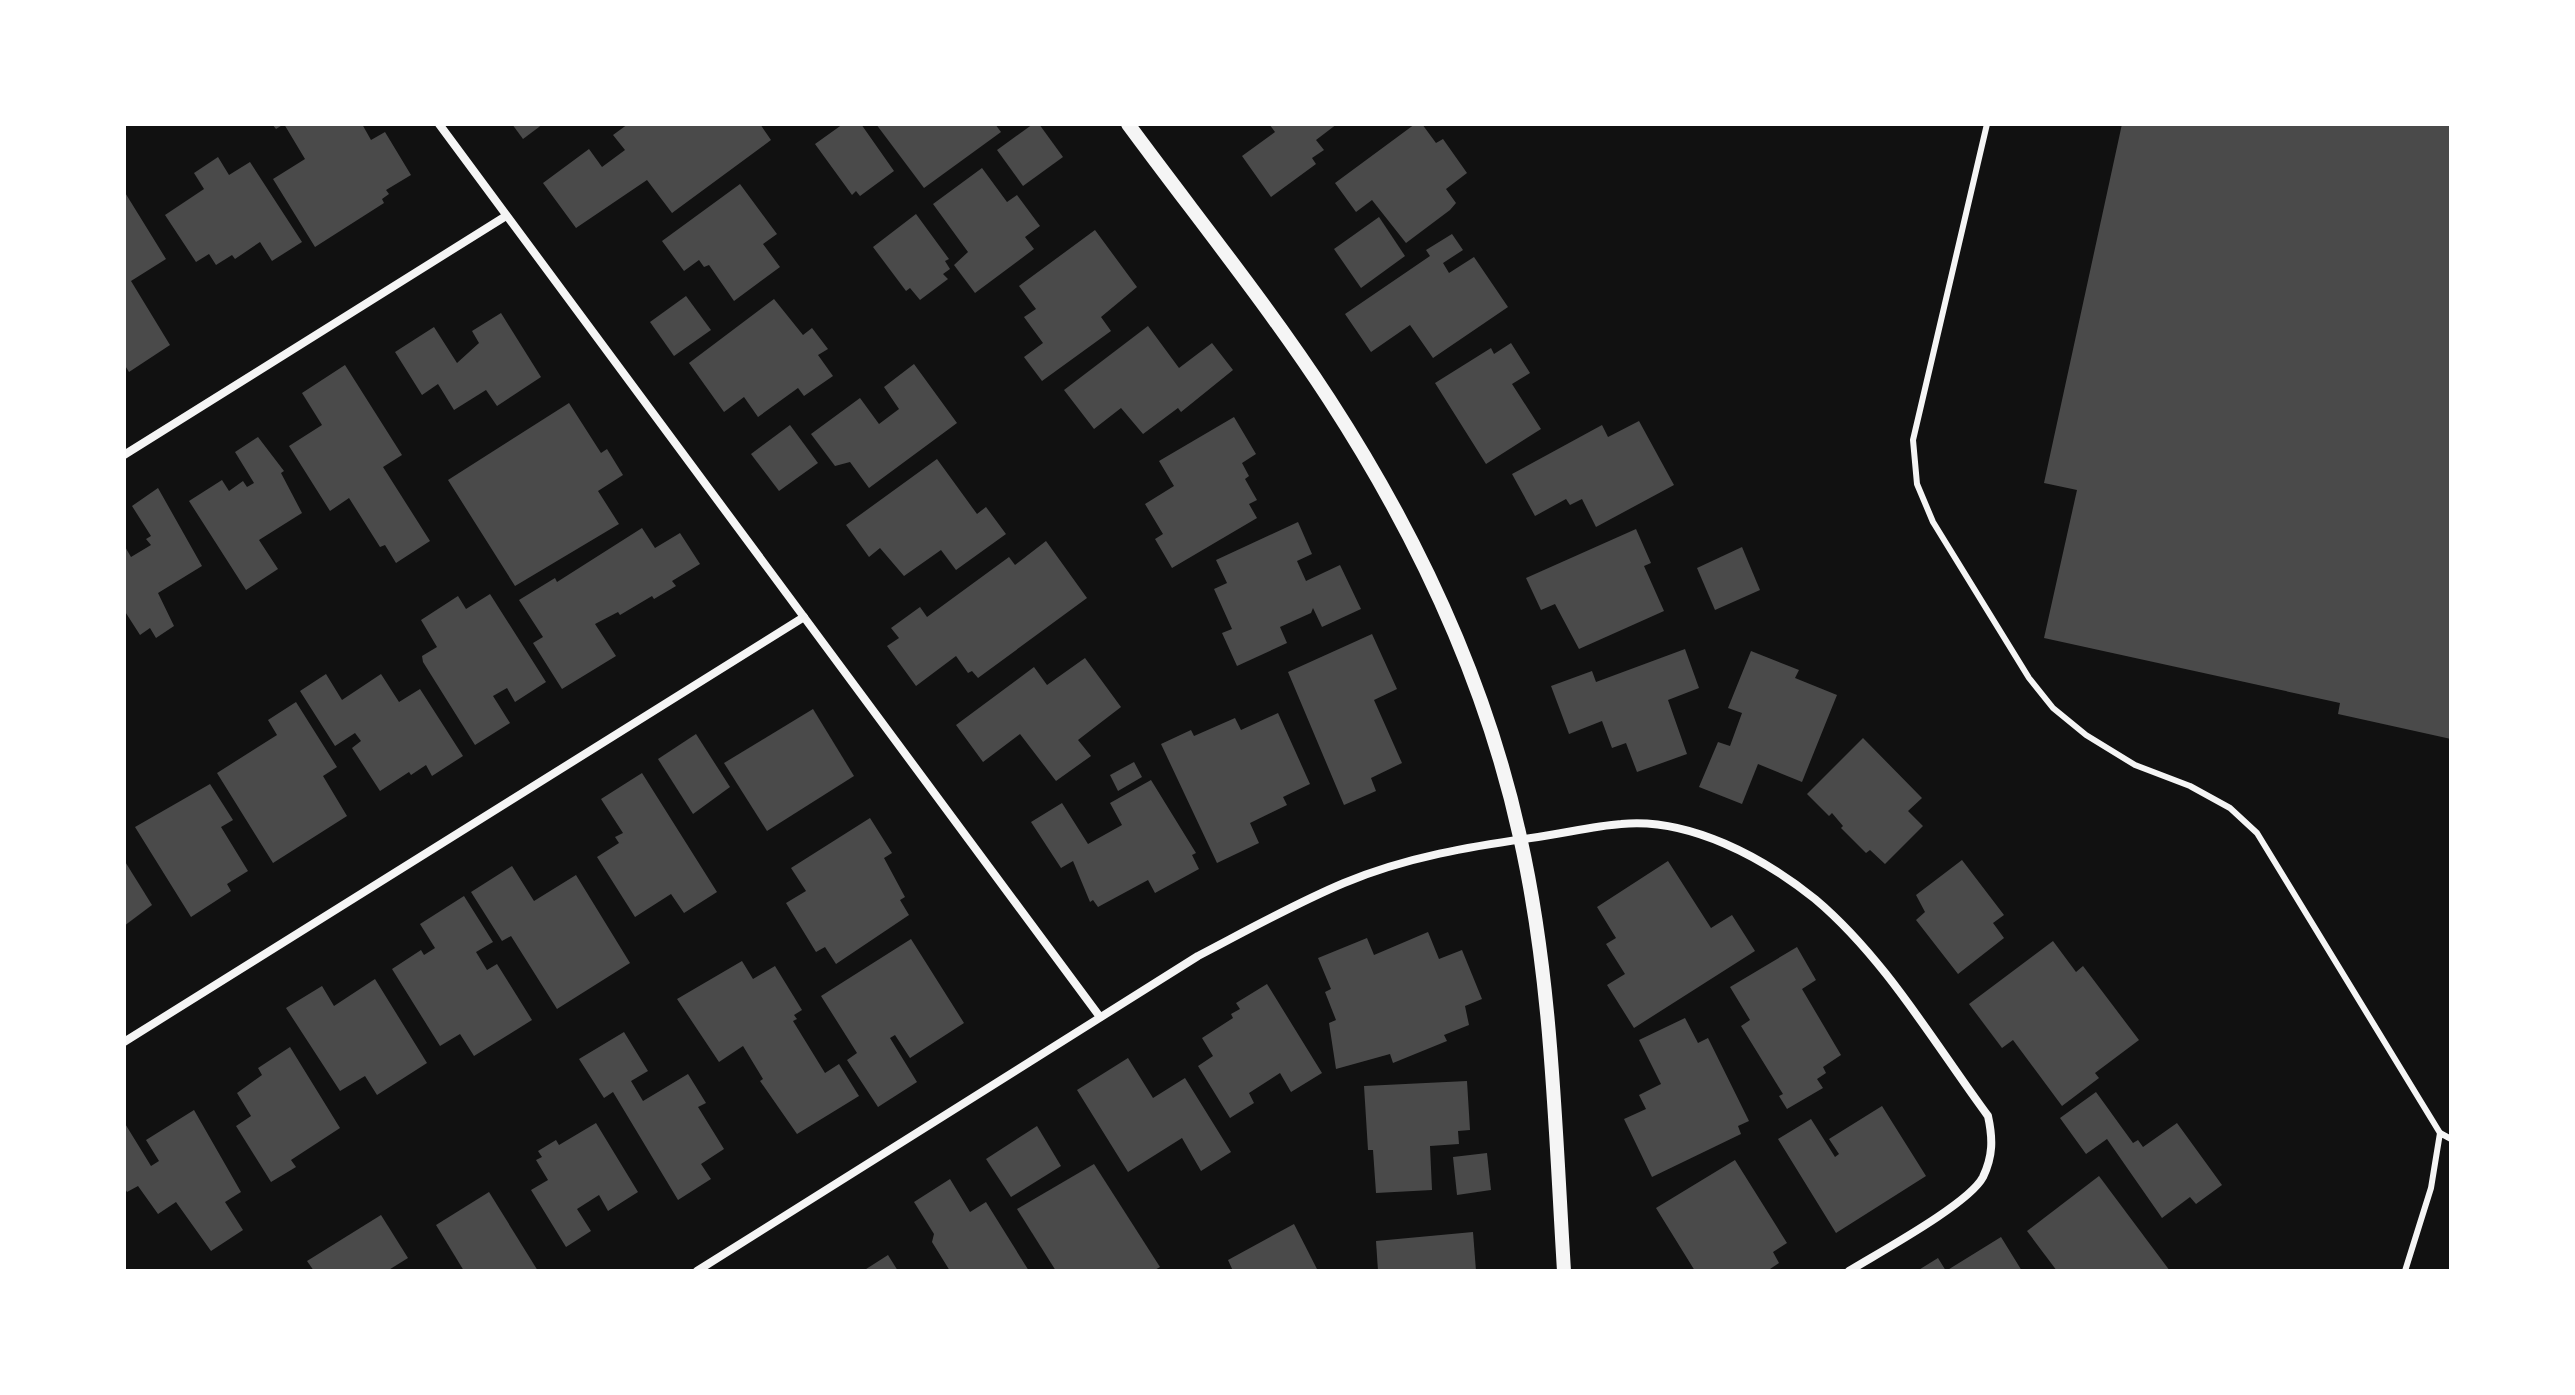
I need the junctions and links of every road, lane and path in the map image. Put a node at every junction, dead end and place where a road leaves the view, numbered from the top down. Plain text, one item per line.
1 (439, 124) edge
2 (1128, 124) edge
3 (1987, 124) edge
4 (506, 216) junction
5 (124, 455) edge
6 (804, 617) junction
7 (1521, 839) junction
8 (1100, 1017) junction
9 (124, 1042) edge
10 (2440, 1133) junction
11 (2451, 1139) edge
12 (697, 1271) edge
13 (1564, 1271) edge
14 (1849, 1271) edge
15 (2405, 1271) edge

1 - 4 street
2 - 7 street
3 - 10 lane
4 - 5 street
4 - 6 street
6 - 8 street
6 - 9 street
7 - 8 street
7 - 13 street
7 - 14 street
8 - 12 street
10 - 11 lane
10 - 15 lane

